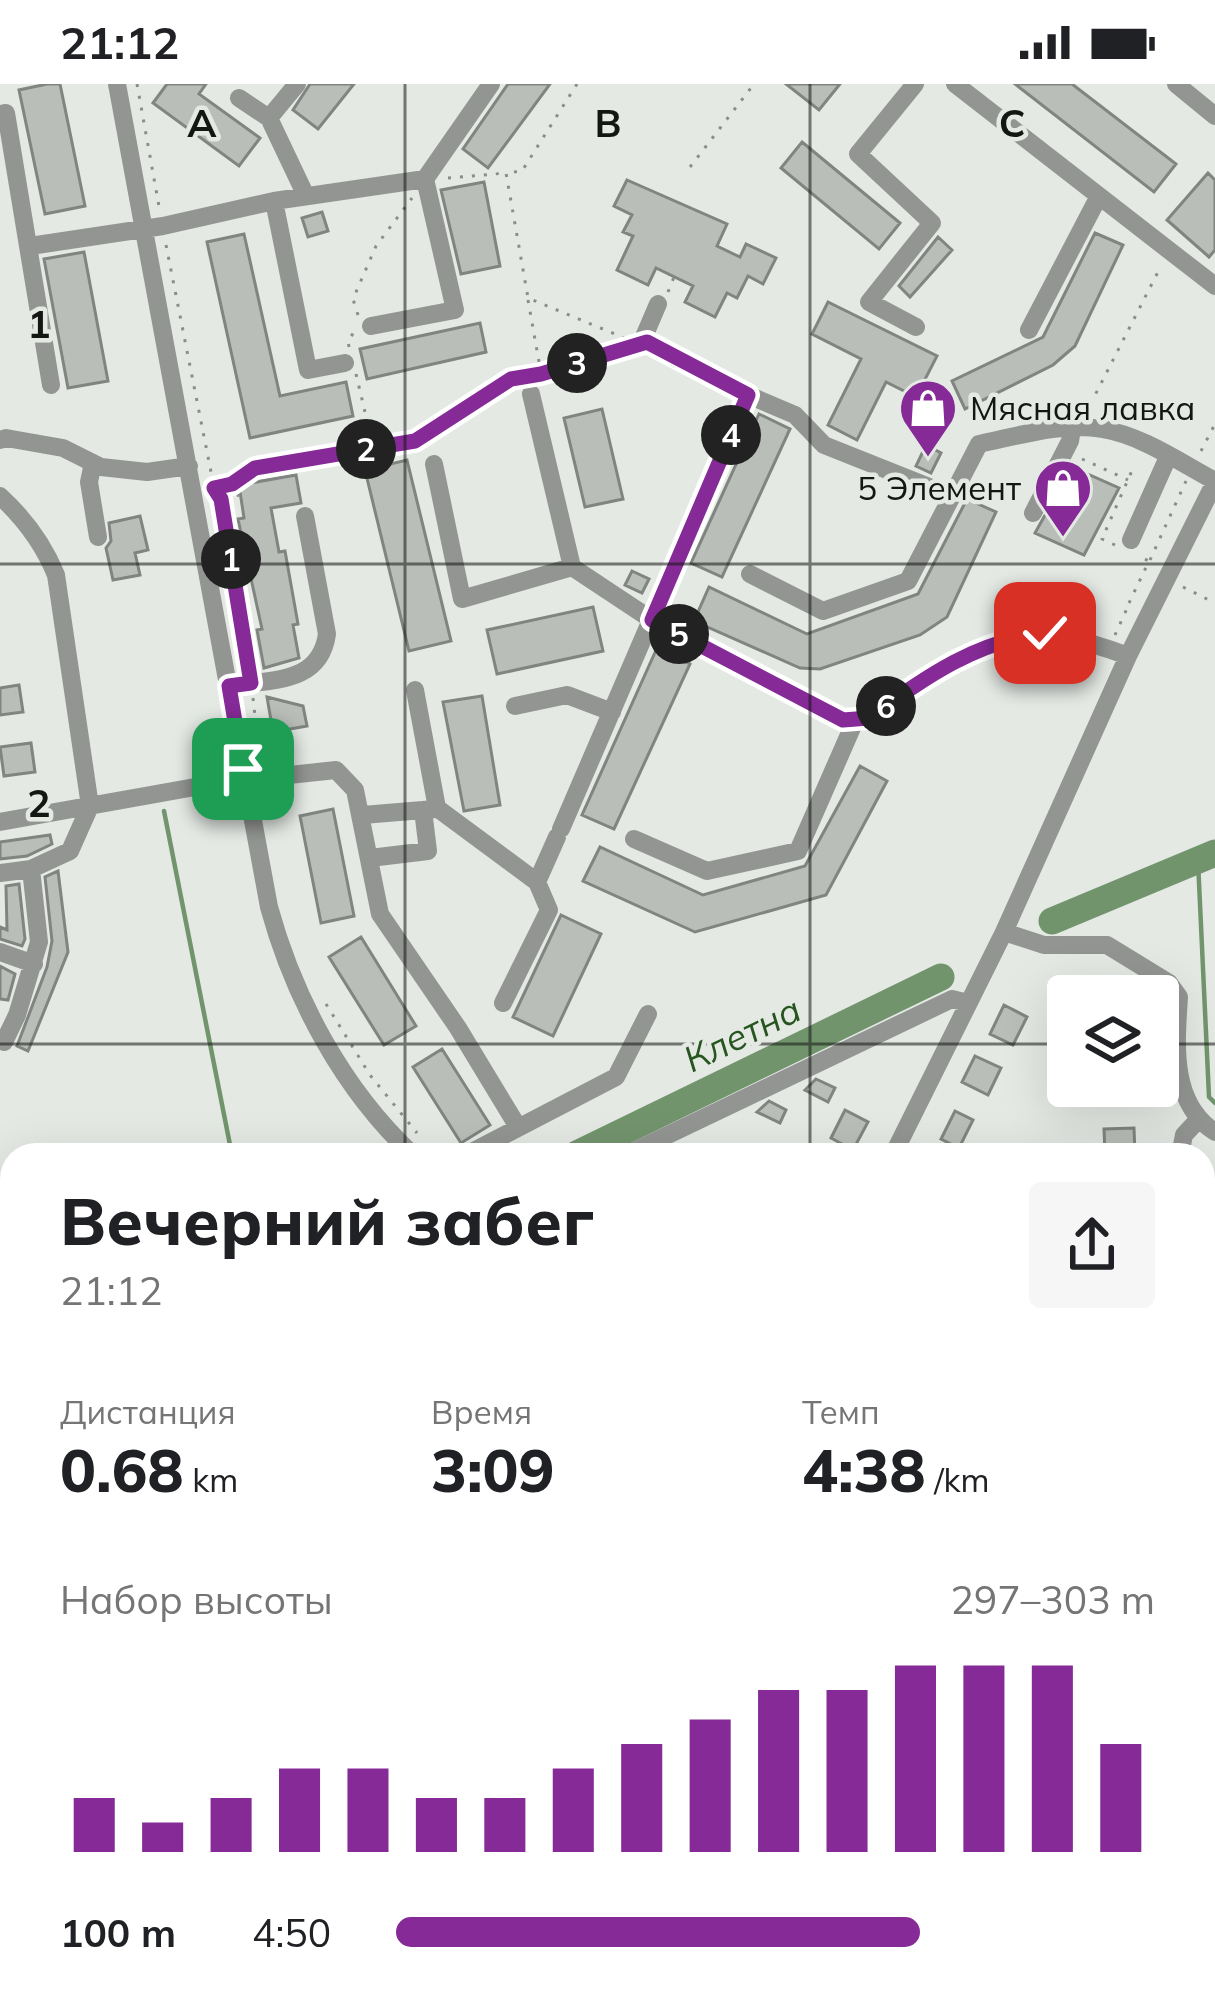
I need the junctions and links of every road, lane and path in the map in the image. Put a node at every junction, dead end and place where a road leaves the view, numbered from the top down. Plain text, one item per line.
1 (117, 84) edge
2 (136, 84) edge
3 (297, 84) edge
4 (491, 84) edge
5 (577, 84) edge
6 (754, 84) edge
7 (915, 84) edge
8 (955, 84) edge
9 (1176, 84) edge
10 (238, 98) dead end
11 (0, 114) edge
12 (1215, 116) edge
13 (269, 118) junction
14 (690, 167) dead end
15 (506, 173) junction
16 (425, 179) junction
17 (306, 196) junction
18 (1099, 196) junction
19 (274, 201) junction
20 (153, 228) junction
21 (30, 246) junction
22 (1169, 250) junction
23 (674, 277) dead end
24 (1215, 286) edge
25 (527, 298) junction
26 (662, 300) joint
27 (371, 326) dead end
28 (916, 327) dead end
29 (1029, 330) dead end
30 (345, 363) dead end
31 (541, 374) junction
32 (51, 385) dead end
33 (531, 394) dead end
34 (748, 395) junction
35 (1215, 424) edge
36 (1065, 429) junction
37 (0, 440) edge
38 (1065, 451) junction
39 (1168, 457) junction
40 (94, 463) junction
41 (434, 464) dead end
42 (189, 466) junction
43 (1134, 466) dead end
44 (1192, 469) junction
45 (1128, 480) junction
46 (1215, 482) edge
47 (214, 488) junction
48 (241, 495) dead end
49 (0, 496) edge
50 (952, 496) junction
51 (221, 499) junction
52 (1033, 513) dead end
53 (305, 516) dead end
54 (98, 537) dead end
55 (1128, 547) junction
56 (1149, 561) junction
57 (572, 567) junction
58 (750, 574) dead end
59 (1183, 587) dead end
60 (1215, 603) edge
61 (1149, 612) junction
62 (652, 620) junction
63 (1128, 656) junction
64 (251, 683) junction
65 (229, 686) junction
66 (415, 690) dead end
67 (515, 706) dead end
68 (612, 712) junction
69 (855, 721) junction
70 (253, 779) junction
71 (90, 806) junction
72 (430, 809) junction
73 (363, 815) junction
74 (0, 822) edge
75 (634, 839) dead end
76 (370, 858) junction
77 (31, 869) junction
78 (0, 873) edge
79 (537, 882) junction
80 (1004, 932) junction
81 (0, 952) edge
82 (34, 964) junction
83 (320, 995) dead end
84 (503, 1003) dead end
85 (968, 1003) junction
86 (9, 1011) edge
87 (648, 1014) dead end
88 (4, 1042) dead end
89 (518, 1126) junction
90 (1206, 1126) edge
91 (413, 1143) edge
92 (415, 1143) edge
93 (488, 1143) edge
94 (651, 1143) edge
95 (899, 1143) edge
96 (1182, 1143) edge

1 - 20 street
2 - 20 path
3 - 13 street
4 - 16 street
5 - 15 path
6 - 14 path
7 - 28 street
8 - 18 street
9 - 12 street
10 - 13 street
11 - 21 street
13 - 17 street
15 - 16 path
15 - 25 path
16 - 17 street
16 - 27 street
17 - 19 street
18 - 22 street
18 - 29 street
19 - 20 street
19 - 30 street
20 - 21 street
20 - 42 street
20 - 47 path
21 - 32 street
22 - 24 street
22 - 36 path
23 - 26 path
25 - 31 path
25 - 31 path
26 - 34 street
31 - 47 path
33 - 57 street
34 - 50 street
34 - 62 street
35 - 44 path
36 - 38 street
36 - 39 street
36 - 50 street
37 - 40 street
38 - 45 path
38 - 52 street
39 - 44 street
39 - 55 street
40 - 42 street
40 - 54 street
41 - 57 street
42 - 65 street
43 - 45 path
44 - 46 street
44 - 56 path
45 - 55 path
46 - 61 street
47 - 51 path
48 - 51 path
49 - 71 street
50 - 58 street
51 - 64 path
53 - 64 street
55 - 56 path
56 - 61 path
57 - 62 street
59 - 60 path
61 - 63 street
62 - 68 street
62 - 69 street
63 - 69 street
63 - 80 street
64 - 65 street
64 - 70 path
65 - 70 street
66 - 72 street
67 - 68 street
68 - 79 street
69 - 75 street
70 - 71 street
70 - 73 street
70 - 91 street
71 - 74 street
71 - 77 street
72 - 73 street
72 - 76 street
72 - 79 street
73 - 76 street
76 - 89 street
77 - 78 street
77 - 82 street
79 - 84 street
80 - 85 street
80 - 90 street
81 - 82 street
82 - 86 street
83 - 92 path
85 - 94 street
85 - 95 street
86 - 88 street
87 - 89 street
89 - 93 street
90 - 96 street

